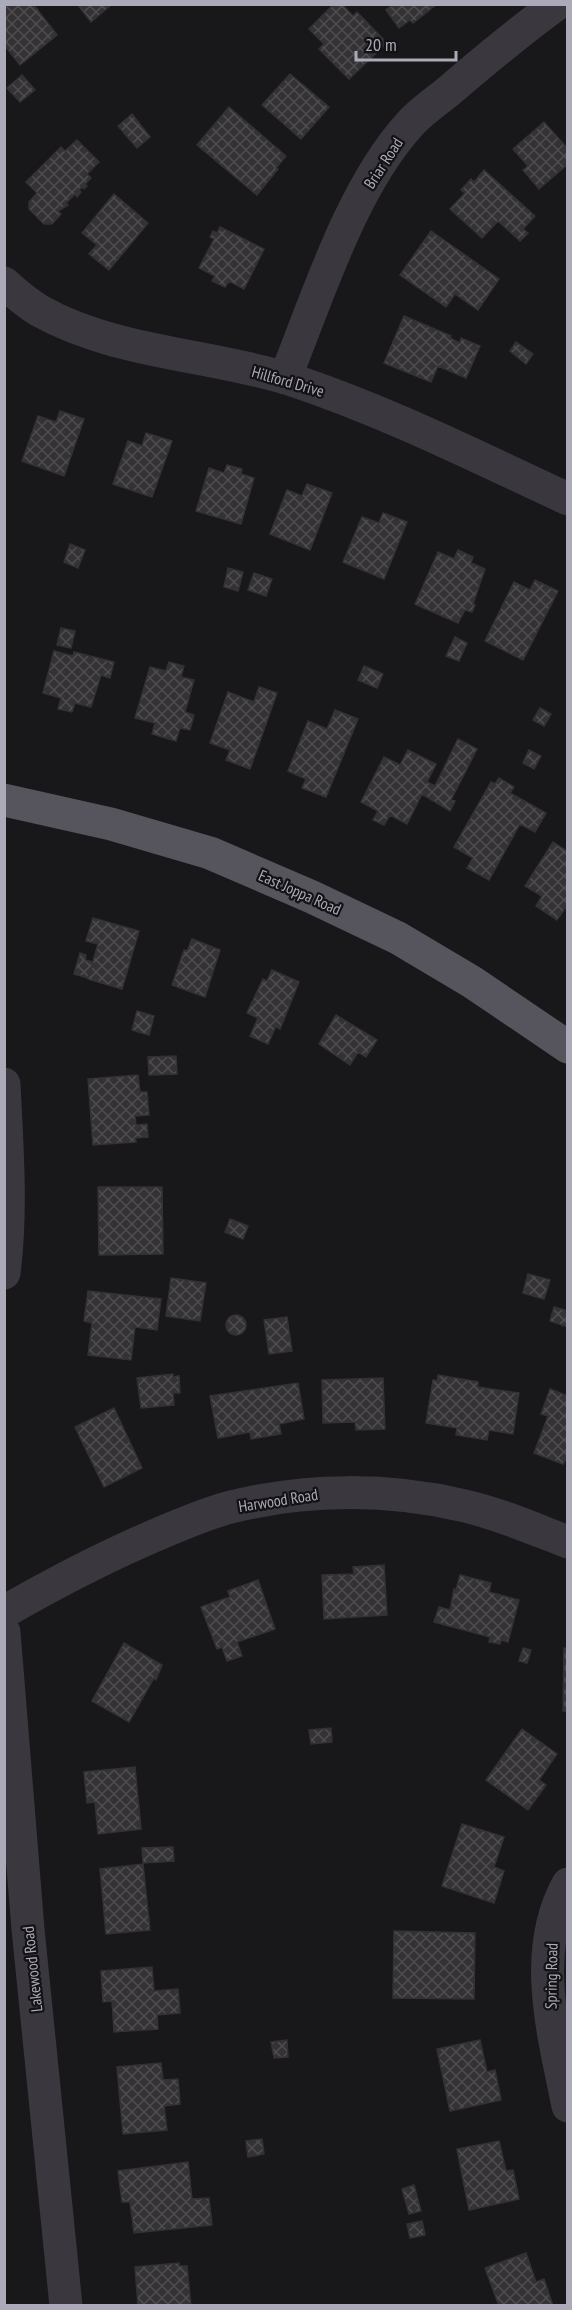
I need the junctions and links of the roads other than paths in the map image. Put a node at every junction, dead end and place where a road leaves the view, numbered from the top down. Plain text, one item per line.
1 (557, 4) edge
2 (4, 283) edge
3 (285, 378) junction
4 (567, 499) edge
5 (4, 800) edge
6 (567, 1047) edge
7 (4, 1084) edge
8 (4, 1273) edge
9 (567, 1542) edge
10 (4, 1611) edge
11 (4, 1632) edge
12 (567, 1884) edge
13 (567, 2106) edge
14 (66, 2306) edge

1 - 3 street, Briar Road
2 - 3 street, Hillford Drive
3 - 4 street, Hillford Drive
5 - 6 main road, East Joppa Road
7 - 8 street
9 - 10 street, Harwood Road
11 - 14 street, Lakewood Road
12 - 13 street, Spring Road

